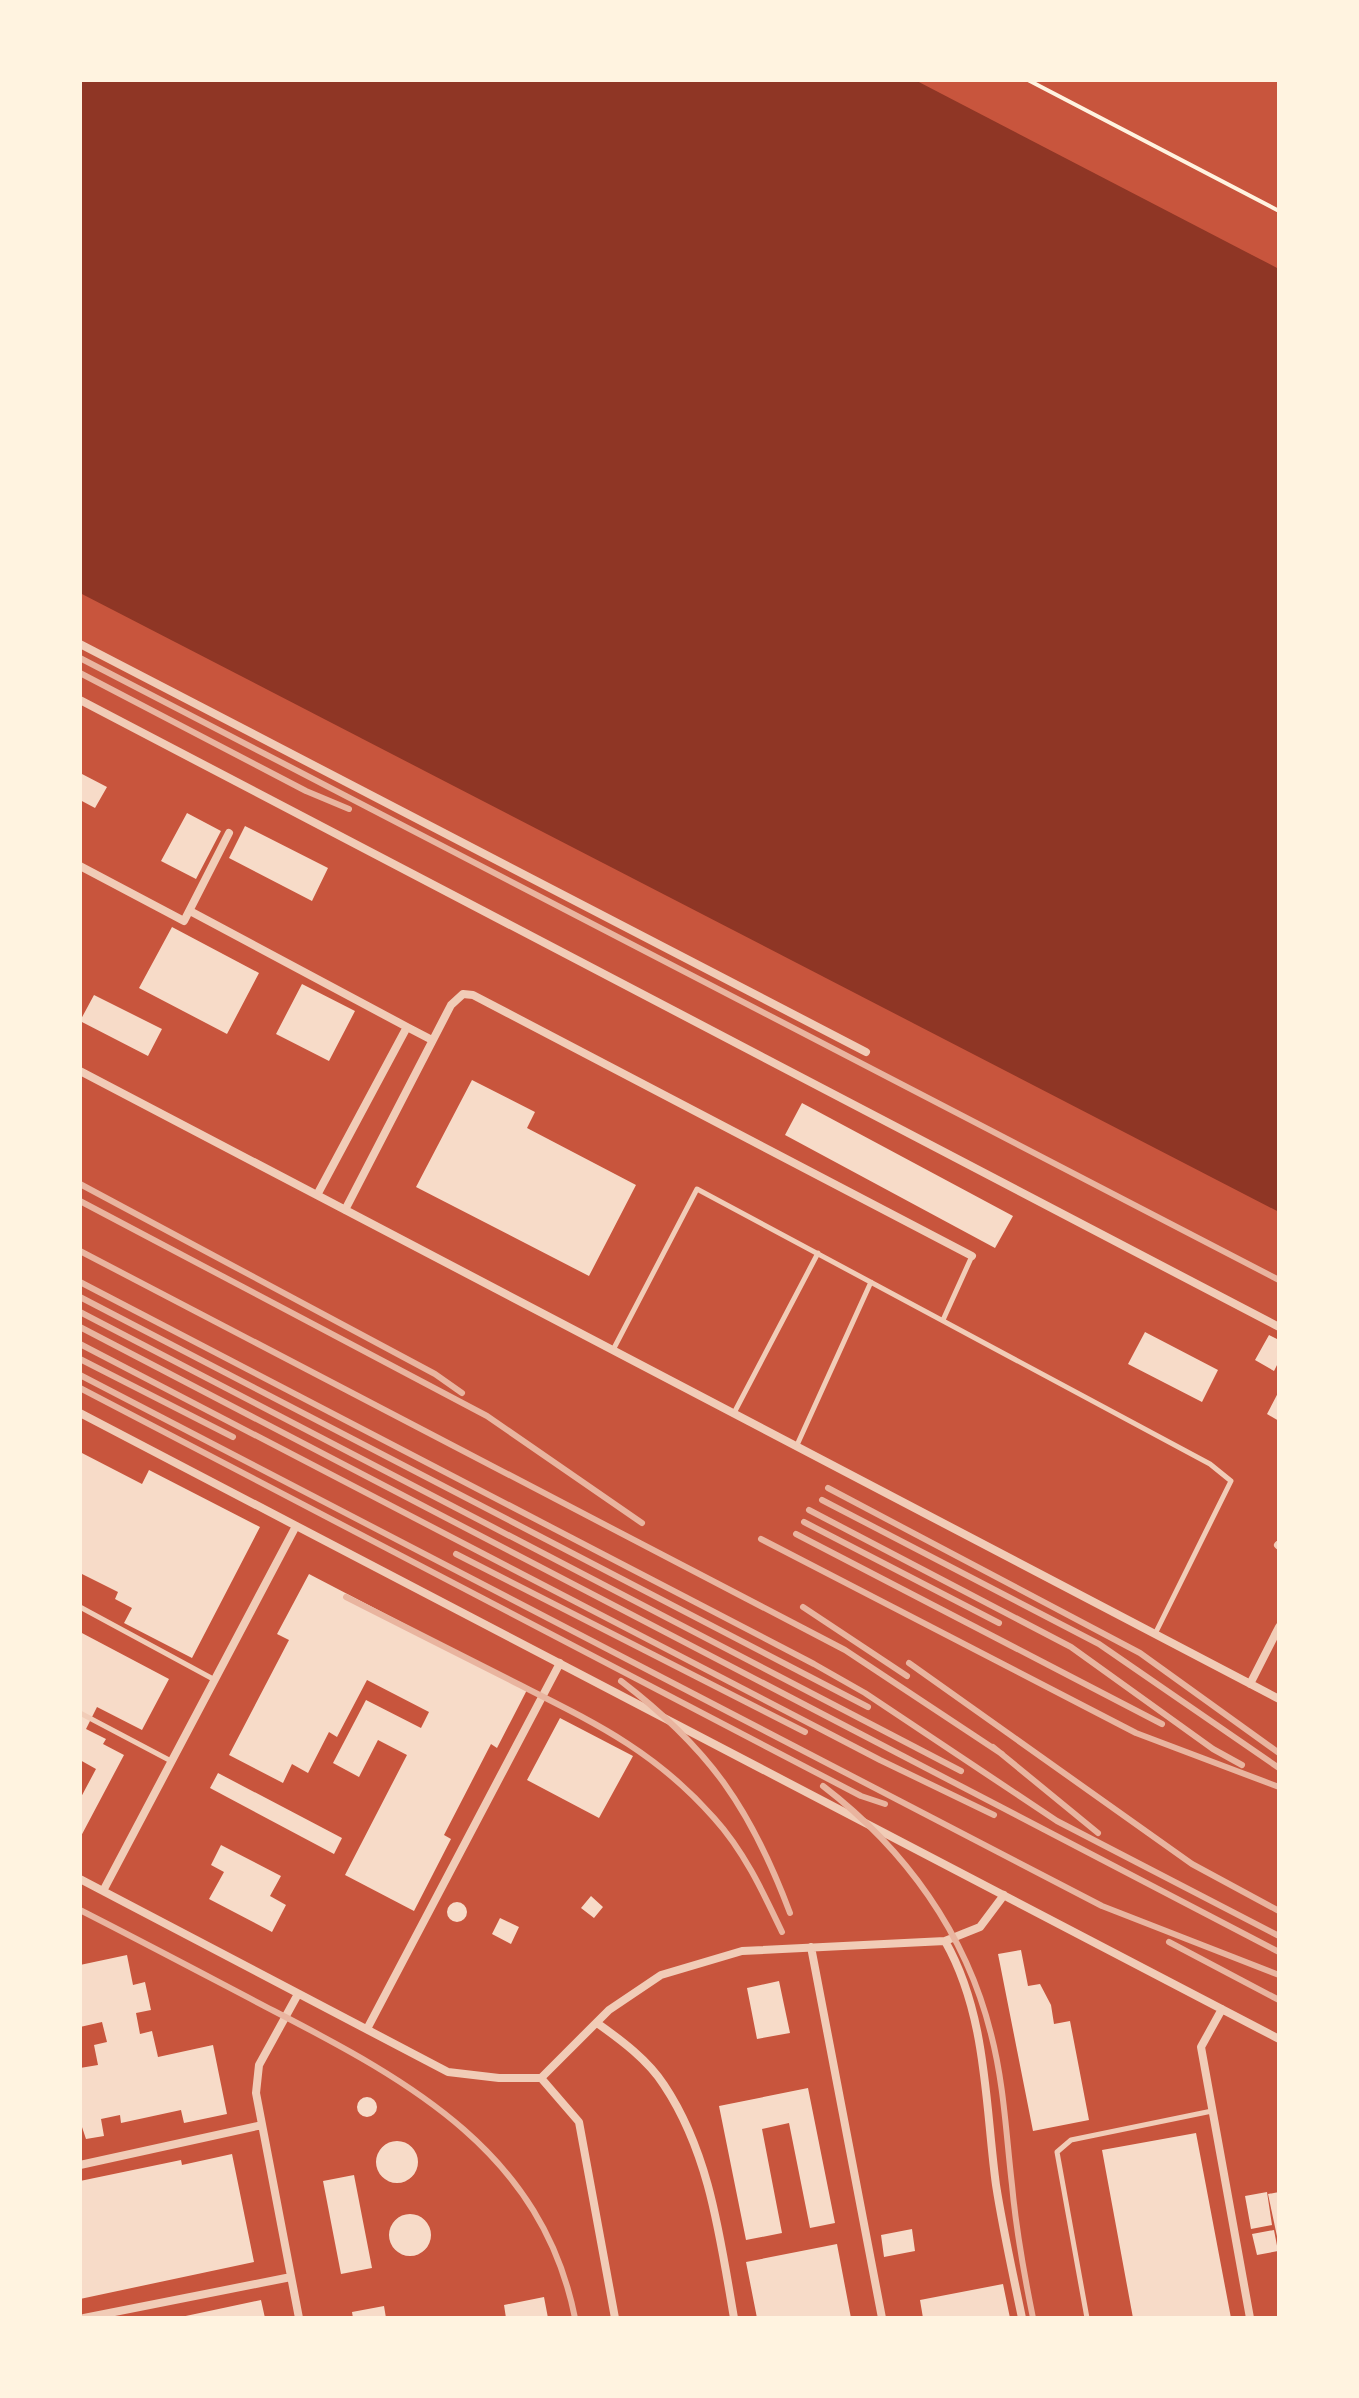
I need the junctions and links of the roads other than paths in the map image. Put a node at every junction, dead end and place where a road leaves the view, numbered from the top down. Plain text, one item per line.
1 (80, 644) edge
2 (80, 700) edge
3 (229, 833) dead end
4 (80, 866) edge
5 (190, 911) junction
6 (407, 1027) junction
7 (432, 1040) junction
8 (866, 1052) dead end
9 (80, 1071) edge
10 (317, 1195) junction
11 (345, 1210) junction
12 (818, 1253) junction
13 (972, 1256) joint
14 (871, 1282) junction
15 (943, 1320) junction
16 (1279, 1327) edge
17 (613, 1350) junction
18 (80, 1413) edge
19 (734, 1413) junction
20 (797, 1446) junction
21 (296, 1526) junction
22 (80, 1607) edge
23 (1279, 1627) edge
24 (1155, 1634) junction
25 (560, 1663) junction
26 (215, 1680) junction
27 (1250, 1684) junction
28 (1279, 1699) edge
29 (80, 1713) edge
30 (172, 1762) junction
31 (80, 1879) edge
32 (103, 1891) junction
33 (1004, 1895) junction
34 (945, 1941) junction
35 (811, 1947) junction
36 (298, 1994) junction
37 (1222, 2009) junction
38 (597, 2023) junction
39 (367, 2029) junction
40 (1279, 2039) edge
41 (541, 2078) junction
42 (1212, 2111) junction
43 (262, 2125) junction
44 (80, 2165) edge
45 (291, 2277) junction
46 (84, 2318) edge
47 (299, 2318) edge
48 (615, 2318) edge
49 (734, 2318) edge
50 (882, 2318) edge
51 (1022, 2318) edge
52 (1087, 2318) edge
53 (1250, 2318) edge

1 - 8 street
2 - 16 street
3 - 5 street
4 - 5 street
5 - 6 street
6 - 7 street
6 - 10 street
7 - 11 street
7 - 13 street
9 - 10 street
10 - 11 street
11 - 17 street
12 - 14 lane
12 - 17 lane
12 - 19 lane
13 - 15 lane
14 - 15 lane
14 - 20 lane
15 - 24 lane
17 - 19 street
18 - 21 street
19 - 20 street
20 - 24 street
21 - 25 street
21 - 26 street
22 - 26 lane
23 - 27 street
24 - 27 street
25 - 33 street
25 - 39 street
26 - 30 street
27 - 28 street
29 - 30 lane
30 - 32 street
31 - 32 street
32 - 36 street
33 - 34 street
33 - 37 street
34 - 35 street
34 - 51 street
35 - 38 street
35 - 50 street
36 - 39 street
36 - 43 street
37 - 40 street
37 - 42 street
38 - 41 street
38 - 49 street
39 - 41 street
41 - 48 street
42 - 52 lane
42 - 53 street
43 - 44 street
43 - 45 street
45 - 46 street
45 - 47 street

